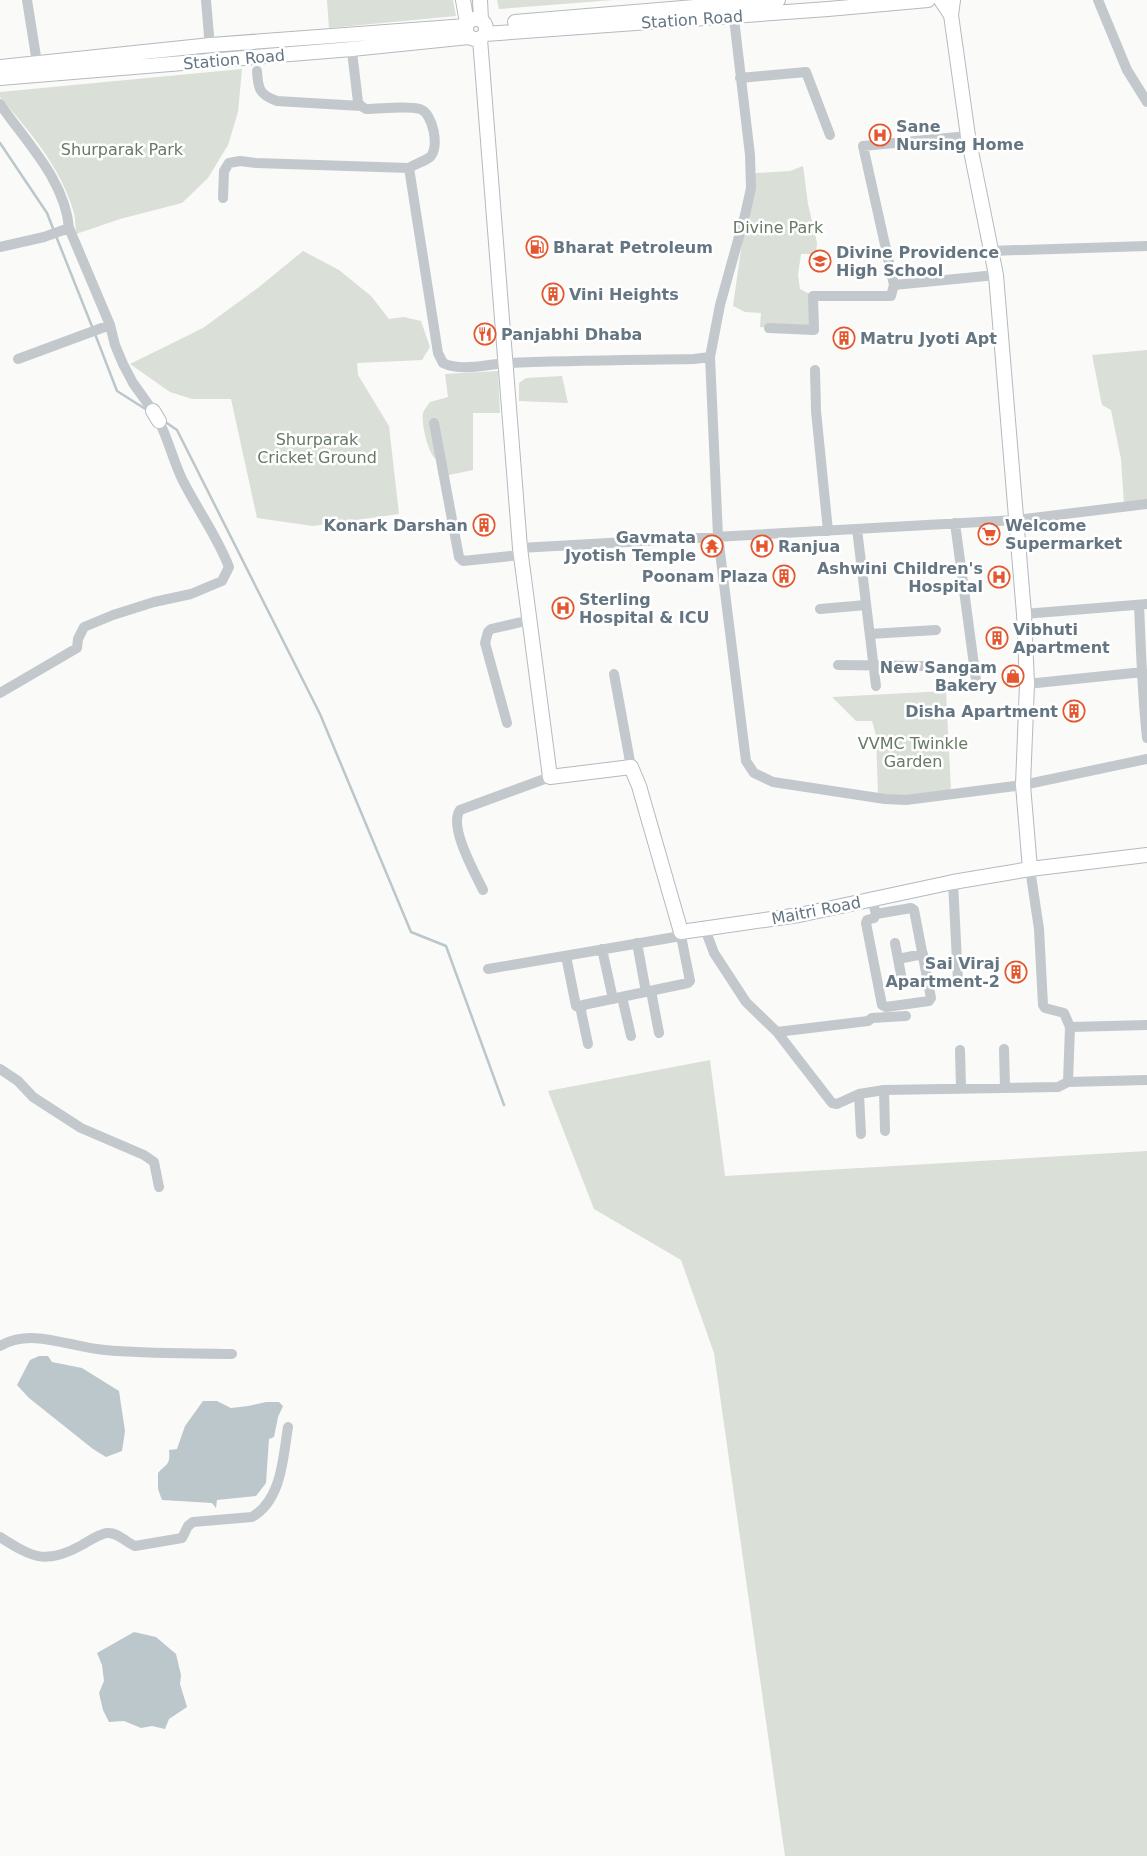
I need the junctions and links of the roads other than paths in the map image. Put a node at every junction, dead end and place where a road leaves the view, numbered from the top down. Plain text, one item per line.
1 (27, 0) edge
2 (206, 0) edge
3 (463, 0) edge
4 (480, 0) edge
5 (778, 0) edge
6 (928, 0) edge
7 (940, 0) edge
8 (952, 0) edge
9 (1098, 0) edge
10 (699, 8) edge
11 (733, 10) junction
12 (951, 15) junction
13 (476, 29) junction
14 (350, 35) junction
15 (244, 43) junction
16 (211, 45) junction
17 (352, 49) junction
18 (246, 58) junction
19 (144, 59) junction
20 (211, 60) junction
21 (0, 67) edge
22 (38, 69) junction
23 (257, 71) dead end
24 (0, 78) edge
25 (740, 78) junction
26 (1147, 102) edge
27 (0, 104) edge
28 (360, 106) junction
29 (830, 135) dead end
30 (968, 136) junction
31 (409, 168) junction
32 (223, 198) dead end
33 (67, 228) junction
34 (1147, 246) edge
35 (0, 247) edge
36 (990, 251) junction
37 (996, 275) junction
38 (894, 284) junction
39 (110, 325) junction
40 (769, 328) dead end
41 (710, 357) junction
42 (18, 359) dead end
43 (506, 363) junction
44 (815, 370) dead end
45 (434, 423) dead end
46 (1147, 504) edge
47 (1016, 520) junction
48 (955, 524) junction
49 (857, 529) junction
50 (828, 531) junction
51 (718, 536) junction
52 (521, 552) junction
53 (1143, 604) edge
54 (866, 605) junction
55 (820, 609) dead end
56 (1024, 614) junction
57 (530, 620) junction
58 (936, 630) dead end
59 (870, 634) junction
60 (838, 665) dead end
61 (873, 665) junction
62 (922, 666) dead end
63 (1143, 672) junction
64 (614, 674) dead end
65 (976, 680) dead end
66 (1027, 684) junction
67 (876, 686) dead end
68 (0, 693) edge
69 (1145, 696) edge
70 (508, 723) dead end
71 (1147, 738) edge
72 (1147, 759) edge
73 (630, 767) junction
74 (550, 777) junction
75 (1023, 785) junction
76 (1147, 855) edge
77 (1030, 869) junction
78 (953, 882) junction
79 (483, 890) dead end
80 (872, 899) junction
81 (876, 914) junction
82 (705, 928) junction
83 (681, 934) junction
84 (637, 943) junction
85 (895, 943) dead end
86 (602, 949) junction
87 (923, 954) junction
88 (566, 956) junction
89 (898, 959) junction
90 (488, 969) dead end
91 (902, 980) dead end
92 (958, 981) dead end
93 (648, 992) junction
94 (618, 998) junction
95 (581, 1008) junction
96 (906, 1016) dead end
97 (1147, 1025) edge
98 (1070, 1027) junction
99 (777, 1032) junction
100 (660, 1033) dead end
101 (631, 1036) dead end
102 (588, 1044) dead end
103 (1004, 1049) dead end
104 (960, 1050) dead end
105 (0, 1069) edge
106 (1147, 1080) edge
107 (1068, 1082) junction
108 (1005, 1087) junction
109 (961, 1088) junction
110 (884, 1090) junction
111 (859, 1094) junction
112 (885, 1130) dead end
113 (861, 1134) dead end
114 (159, 1187) dead end
115 (0, 1346) edge
116 (232, 1354) dead end
117 (288, 1427) dead end
118 (0, 1537) edge

1 - 22 street
2 - 16 street
3 - 13 street
4 - 13 street
5 - 11 street, Station Road
6 - 11 street, Station Road
7 - 12 street
8 - 12 street
9 - 26 street
10 - 11 street, Station Road
10 - 13 street, Station Road
11 - 25 street
12 - 30 street
13 - 14 street, Station Road
13 - 17 street, Station Road
13 - 43 street
14 - 15 street, Station Road
14 - 17 street
15 - 16 street, Station Road
15 - 18 street
16 - 19 street, Station Road
16 - 20 street
17 - 18 street, Station Road
17 - 28 street
18 - 20 street, Station Road
19 - 20 street, Station Road
19 - 22 street, Station Road
21 - 22 street, Station Road
22 - 24 street, Station Road
23 - 28 street
25 - 29 street
25 - 41 street
27 - 33 street
28 - 31 street
30 - 36 street
30 - 38 street
31 - 32 street
31 - 43 street
33 - 35 street
33 - 39 street
34 - 36 street
36 - 37 street
37 - 38 street
37 - 47 street
38 - 40 street
39 - 42 street
39 - 68 street
41 - 43 street
41 - 51 street
43 - 52 street
44 - 50 street
45 - 52 street
46 - 47 street
47 - 48 street
47 - 56 street
48 - 49 street
48 - 65 street
49 - 50 street
49 - 54 street
50 - 51 street
51 - 52 street
51 - 75 street
52 - 57 street
53 - 56 street
53 - 63 street
54 - 55 street
54 - 59 street
56 - 66 street
57 - 70 street
57 - 74 street
58 - 59 street
59 - 61 street
60 - 61 street
61 - 62 street
61 - 67 street
63 - 66 street
63 - 69 street
64 - 73 street
66 - 75 street
69 - 71 street
72 - 75 street
73 - 74 street
73 - 83 street
74 - 79 street
75 - 77 street
76 - 77 street, Maitri Road
77 - 78 street, Maitri Road
77 - 98 street
78 - 80 street, Maitri Road
78 - 92 street
80 - 81 street
80 - 82 street, Maitri Road
81 - 87 street
81 - 87 street
82 - 83 street, Maitri Road
82 - 99 street
83 - 84 street, Maitri Road
83 - 93 street
84 - 86 street, Maitri Road
84 - 93 street
85 - 89 street
86 - 88 street, Maitri Road
86 - 94 street
87 - 89 street
88 - 90 street, Maitri Road
88 - 95 street
89 - 91 street
93 - 94 street
93 - 100 street
94 - 95 street
94 - 101 street
95 - 102 street
96 - 99 street
97 - 98 street
98 - 107 street
99 - 111 street
103 - 108 street
104 - 109 street
105 - 114 street
106 - 107 street
107 - 108 street
108 - 109 street
109 - 110 street
110 - 111 street
110 - 112 street
111 - 113 street
115 - 116 street
117 - 118 street

